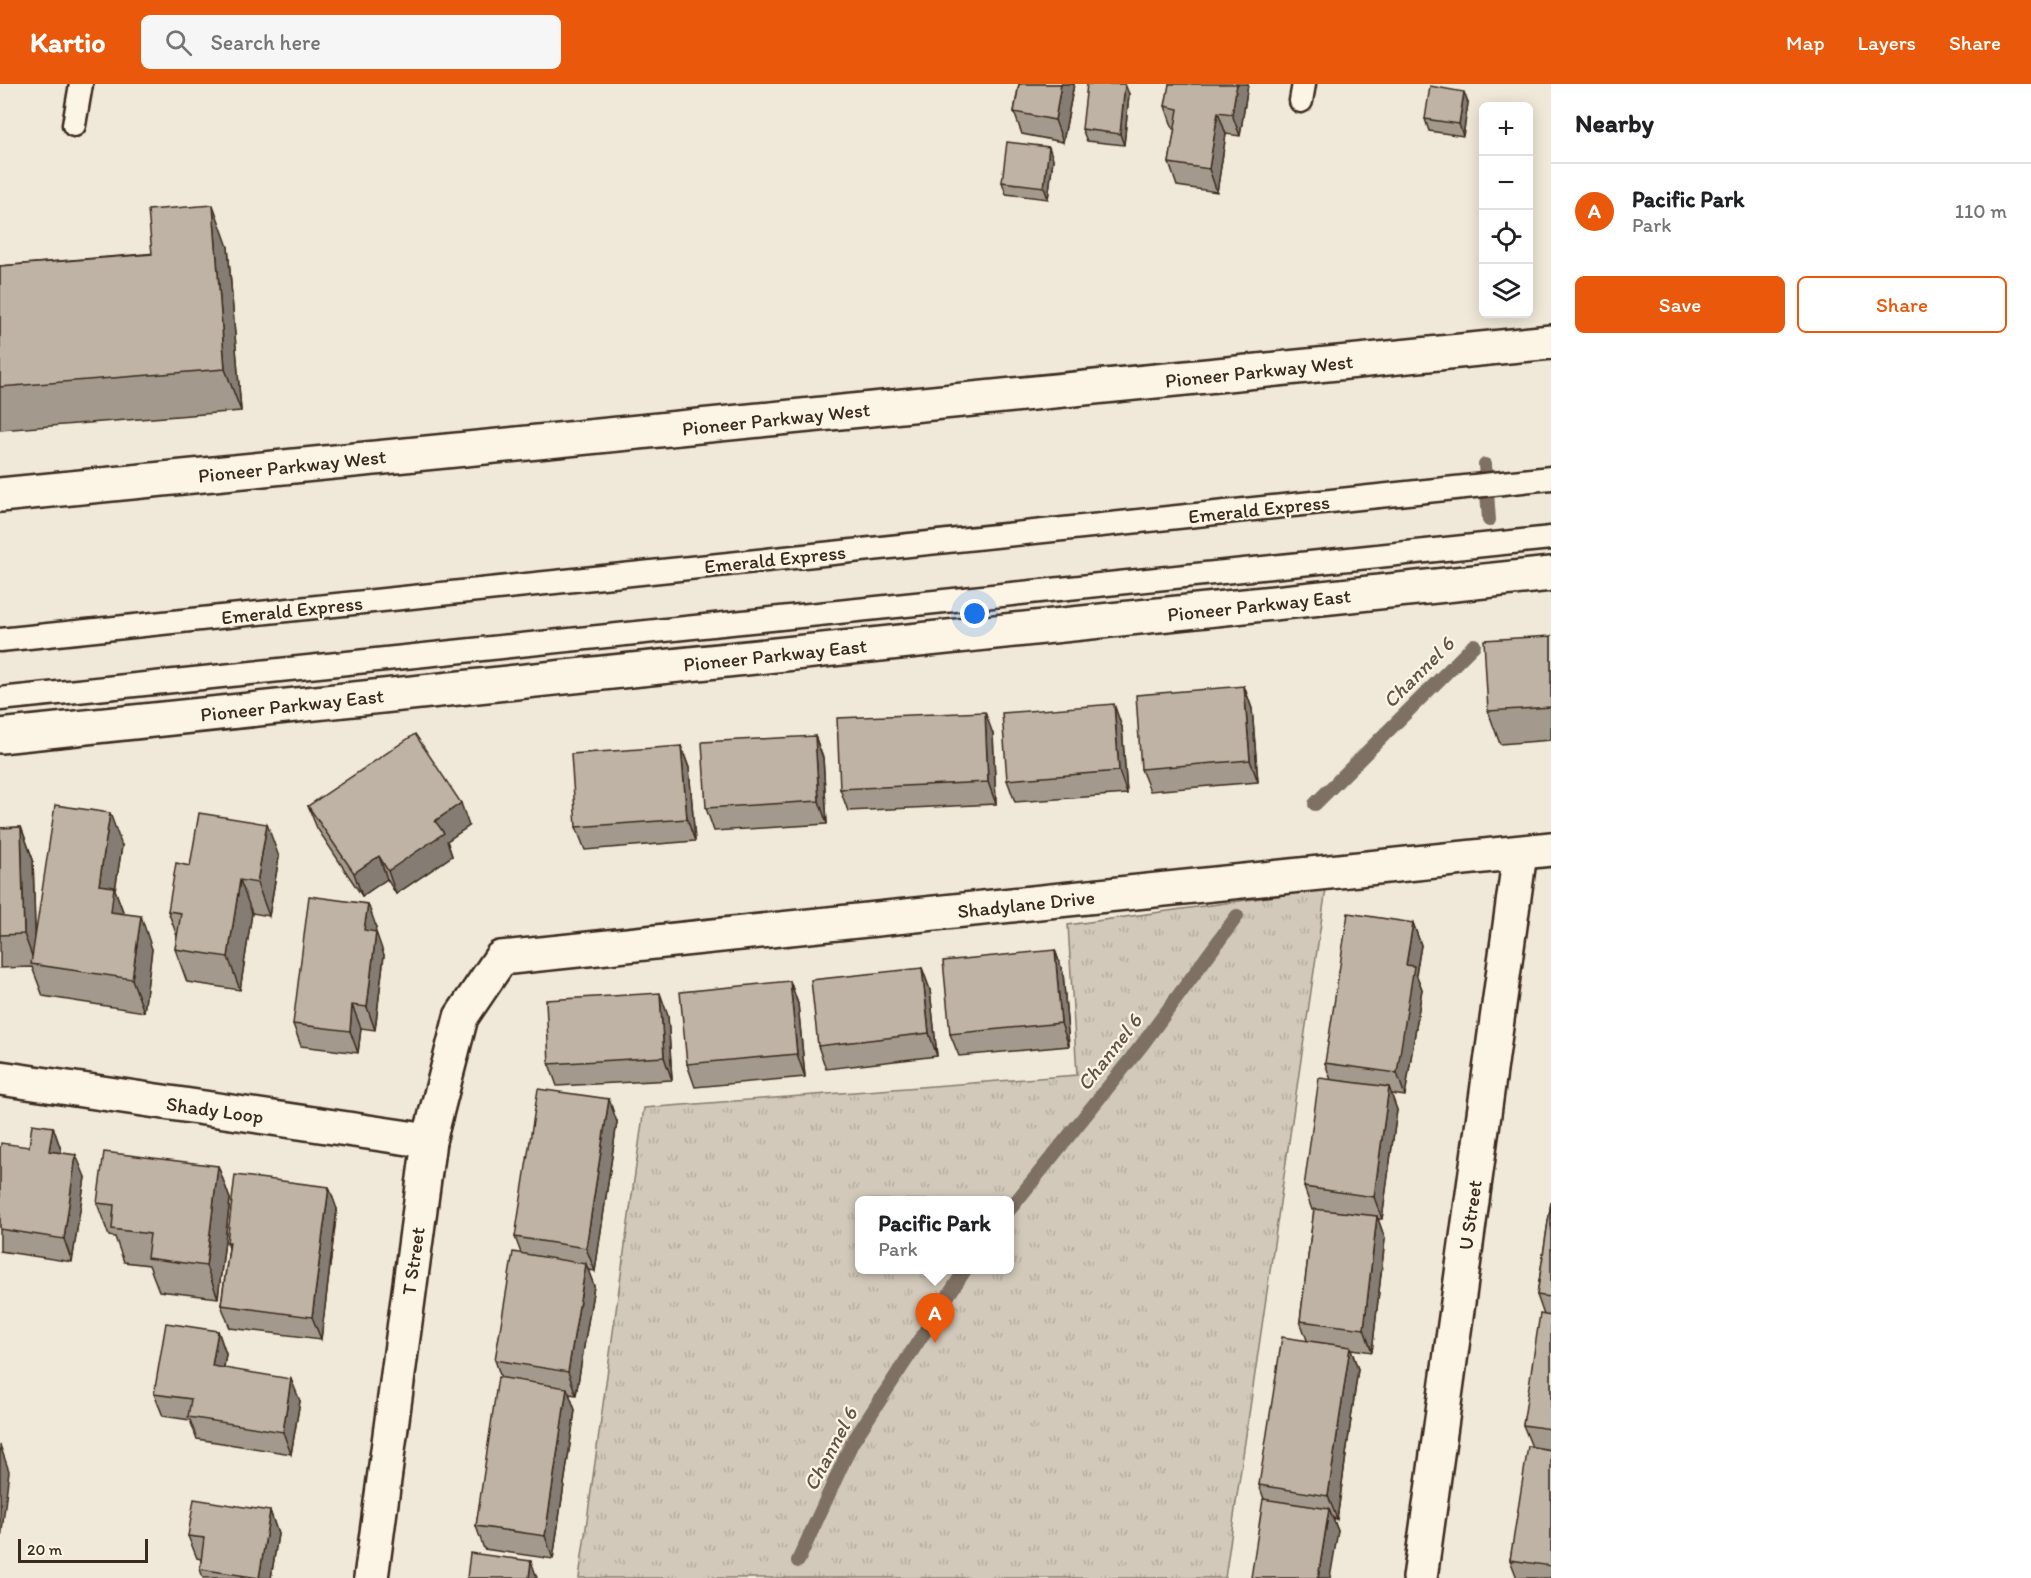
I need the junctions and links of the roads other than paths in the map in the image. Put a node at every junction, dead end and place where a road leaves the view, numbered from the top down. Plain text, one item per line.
1 (81, 84) edge
2 (75, 125) dead end
3 (1551, 342) edge
4 (1551, 478) edge
5 (0, 495) edge
6 (1551, 538) edge
7 (1551, 574) edge
8 (0, 640) edge
9 (0, 699) edge
10 (0, 736) edge
11 (1535, 851) edge
12 (501, 958) joint
13 (0, 1078) edge
14 (429, 1141) junction
15 (371, 1578) edge
16 (1420, 1578) edge

1 - 2 lane
3 - 5 main road, Pioneer Parkway West
4 - 8 lane, Emerald Express
6 - 9 lane
7 - 10 main road, Pioneer Parkway East
11 - 12 main road, Shadylane Drive
11 - 16 main road, U Street
12 - 14 main road, T Street
13 - 14 main road, Shady Loop
14 - 15 main road, T Street

